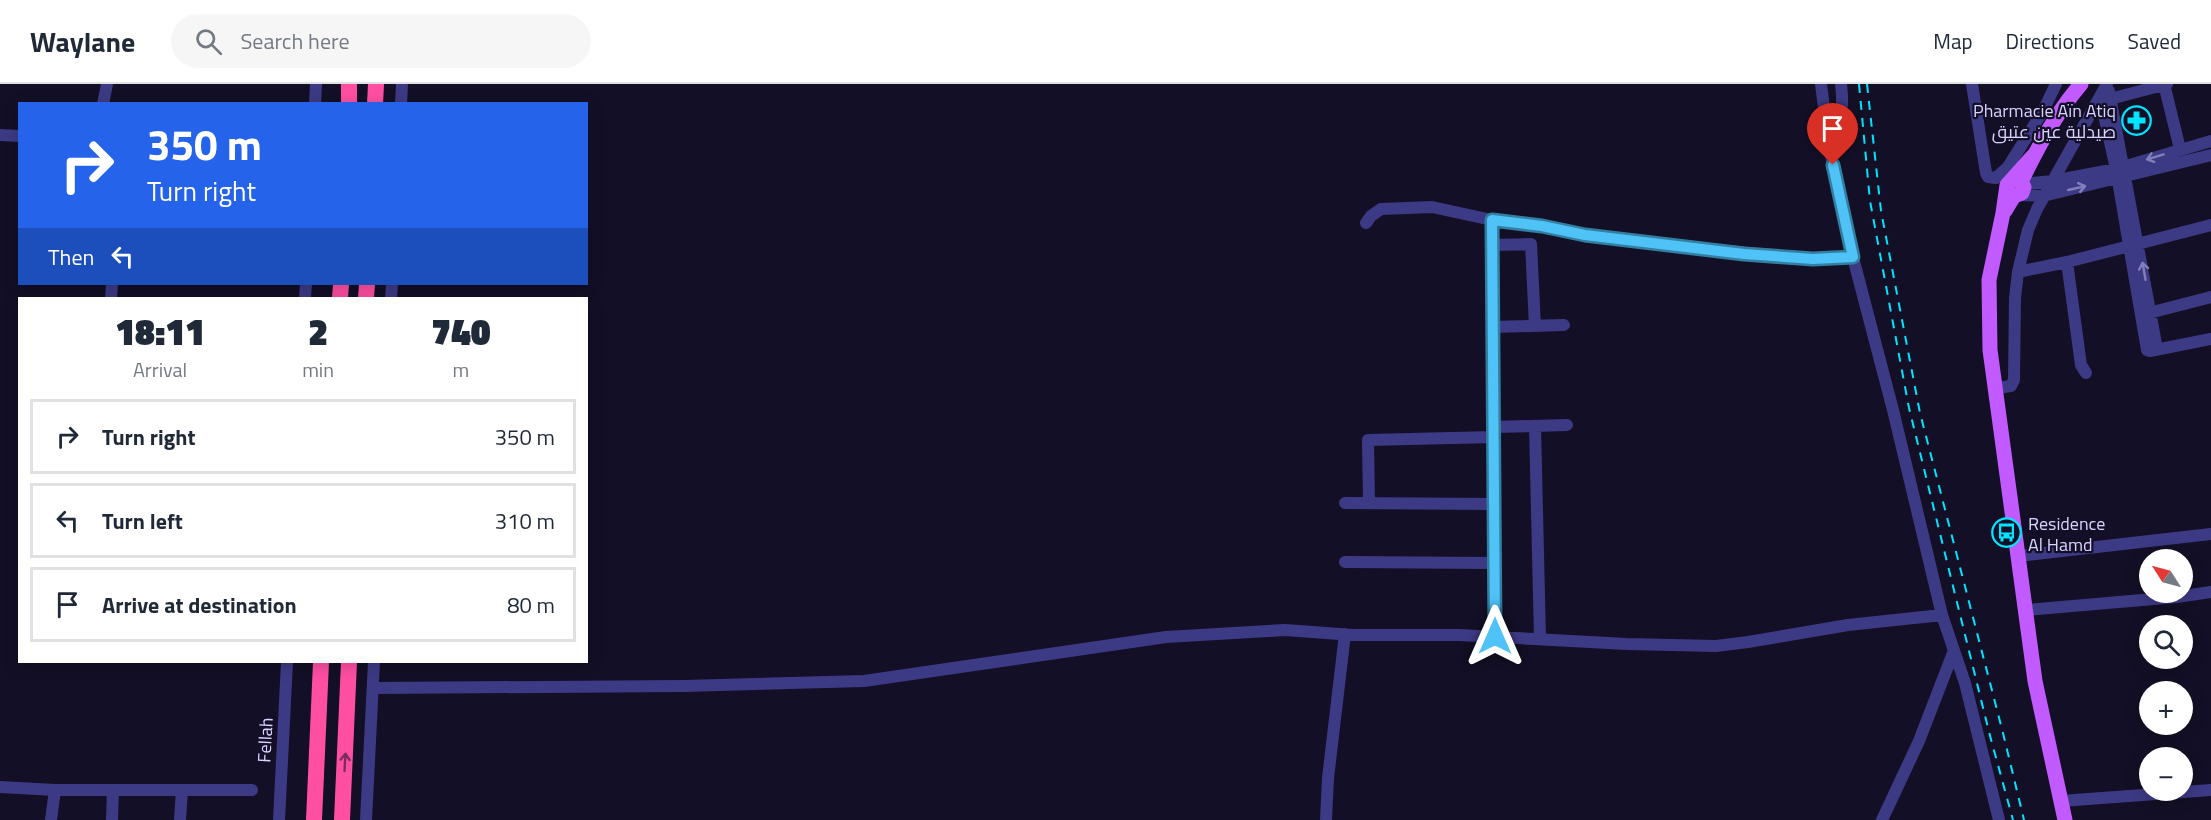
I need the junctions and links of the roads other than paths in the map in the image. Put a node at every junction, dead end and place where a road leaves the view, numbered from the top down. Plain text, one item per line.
1 (107, 84) edge
2 (316, 84) edge
3 (349, 84) edge
4 (376, 84) edge
5 (402, 84) edge
6 (1821, 84) edge
7 (1840, 84) edge
8 (1972, 84) edge
9 (2056, 84) edge
10 (2081, 84) edge
11 (2107, 84) edge
12 (2165, 84) edge
13 (2105, 98) junction
14 (103, 102) edge
15 (315, 102) edge
16 (348, 102) edge
17 (375, 102) edge
18 (401, 102) edge
19 (1826, 125) junction
20 (0, 135) edge
21 (18, 136) edge
22 (2211, 141) edge
23 (2180, 149) junction
24 (2211, 155) edge
25 (2120, 173) junction
26 (1988, 177) junction
27 (2053, 181) junction
28 (2015, 188) junction
29 (2043, 196) junction
30 (1492, 220) junction
31 (1366, 223) dead end
32 (2211, 225) edge
33 (1492, 245) junction
34 (2133, 245) junction
35 (1853, 257) junction
36 (2067, 262) junction
37 (2018, 272) junction
38 (2211, 297) edge
39 (2146, 314) junction
40 (1564, 325) dead end
41 (1534, 326) junction
42 (1493, 327) junction
43 (2211, 339) edge
44 (2086, 373) dead end
45 (1996, 388) junction
46 (1567, 425) dead end
47 (1535, 426) junction
48 (1494, 432) junction
49 (1345, 503) dead end
50 (1369, 503) junction
51 (1494, 504) junction
52 (2211, 534) edge
53 (2018, 556) junction
54 (1345, 562) dead end
55 (1494, 563) junction
56 (2211, 592) edge
57 (2025, 610) junction
58 (1942, 615) junction
59 (1345, 634) junction
60 (1495, 636) junction
61 (1539, 639) junction
62 (1953, 653) junction
63 (287, 663) edge
64 (321, 663) edge
65 (349, 663) edge
66 (374, 663) edge
67 (373, 688) junction
68 (0, 788) edge
69 (55, 790) junction
70 (113, 790) junction
71 (182, 790) junction
72 (252, 790) dead end
73 (2211, 790) edge
74 (2061, 801) junction
75 (51, 820) edge
76 (112, 820) edge
77 (180, 820) edge
78 (279, 820) edge
79 (314, 820) edge
80 (342, 820) edge
81 (366, 820) edge
82 (1326, 820) edge
83 (1882, 820) edge
84 (1999, 820) edge
85 (2065, 820) edge

1 - 14 street
2 - 15 street
3 - 16 highway
4 - 17 highway
5 - 18 street
6 - 19 street
7 - 19 street
8 - 26 street
9 - 26 street
10 - 28 main road
11 - 13 street
12 - 13 street
12 - 23 street
13 - 25 street
13 - 27 street
19 - 35 street
20 - 21 street
22 - 23 street
23 -> 25 street
24 - 25 street
25 - 27 street
29 -> 25 street
25 - 34 street
26 - 28 street
27 - 28 street
27 - 29 street
28 - 29 street
28 - 45 main road
29 - 37 street
30 - 31 street
30 - 33 street
30 - 35 street
32 - 34 street
33 - 41 street
33 - 42 street
34 - 36 street
34 - 39 street
35 - 58 street
36 - 37 street
36 - 44 street
37 - 45 street
38 - 39 street
39 - 43 street
40 - 41 street
41 - 42 street
42 - 48 street
45 - 53 main road
46 - 47 street
47 - 48 street
47 - 61 street
48 - 50 street
48 - 51 street
49 - 50 street
50 - 51 street
51 - 55 street
52 - 53 street
53 - 57 main road
54 - 55 street
55 - 60 street
56 - 57 street
57 - 74 main road
58 - 61 street
58 - 62 street
59 - 60 street
59 - 67 street
59 - 82 street
60 - 61 street
62 - 83 street
62 - 84 street
63 - 78 street, Fellah
64 - 79 highway
80 -> 65 highway
66 - 67 street
67 - 81 street
68 - 69 street
69 - 70 street
69 - 75 street
70 - 71 street
70 - 76 street
71 - 72 street
71 - 77 street
73 - 74 street
74 - 85 main road

